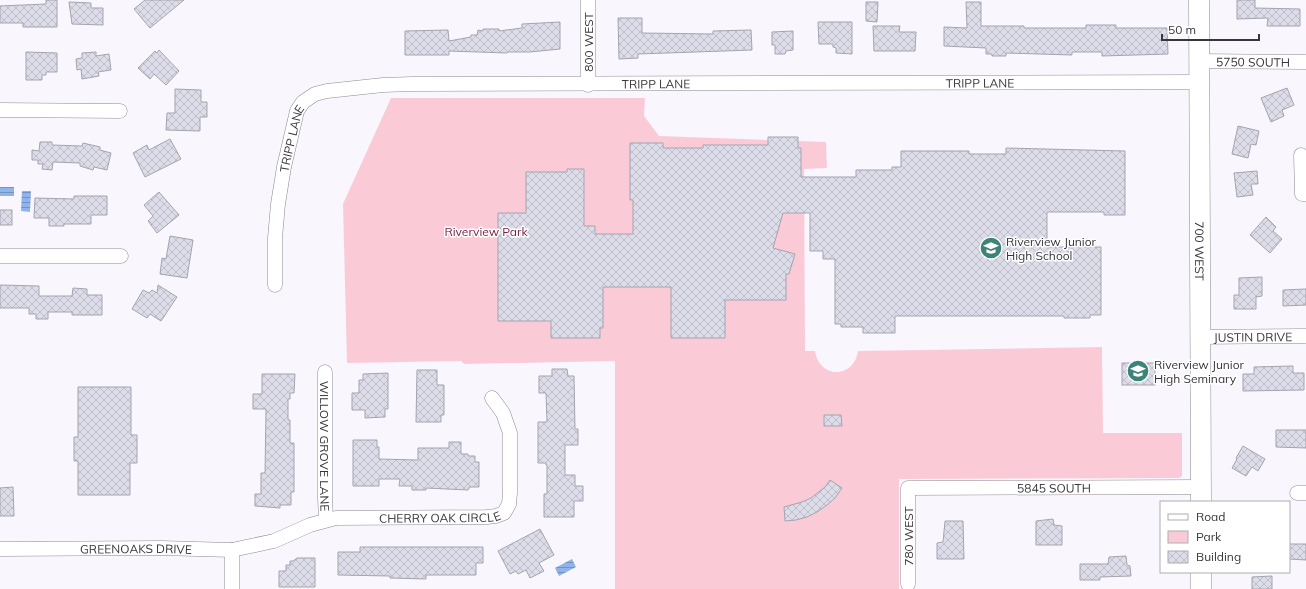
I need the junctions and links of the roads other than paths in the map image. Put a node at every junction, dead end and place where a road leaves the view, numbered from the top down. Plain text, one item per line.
1 (588, 0) edge
2 (1199, 0) edge
3 (1199, 61) junction
4 (1306, 62) edge
5 (1200, 82) junction
6 (588, 85) junction
7 (0, 110) edge
8 (120, 111) dead end
9 (1301, 156) dead end
10 (1306, 194) edge
11 (0, 256) edge
12 (120, 256) dead end
13 (275, 285) dead end
14 (1306, 336) edge
15 (1200, 337) junction
16 (325, 372) dead end
17 (492, 398) dead end
18 (908, 488) joint
19 (1201, 495) edge
20 (326, 520) junction
21 (0, 549) edge
22 (232, 550) junction
23 (1201, 573) edge
24 (908, 584) dead end
25 (232, 589) edge
26 (1201, 589) edge

1 - 6 street, 800 WEST
2 - 3 main road, 700 WEST
3 - 4 street, 5750 SOUTH
3 - 5 main road, 700 WEST
5 - 6 street, TRIPP LANE
5 - 15 main road, 700 WEST
6 - 13 street, TRIPP LANE
7 - 8 street
9 - 10 street
11 - 12 street
14 - 15 street, JUSTIN DRIVE
15 - 19 main road, 700 WEST
16 - 20 street, WILLOW GROVE LANE
17 - 20 street, CHERRY OAK CIRCLE
18 - 19 street, 5845 SOUTH
18 - 24 street, 780 WEST
20 - 22 street, GREENOAKS DRIVE
21 - 22 street, GREENOAKS DRIVE
22 - 25 street
23 - 26 main road

